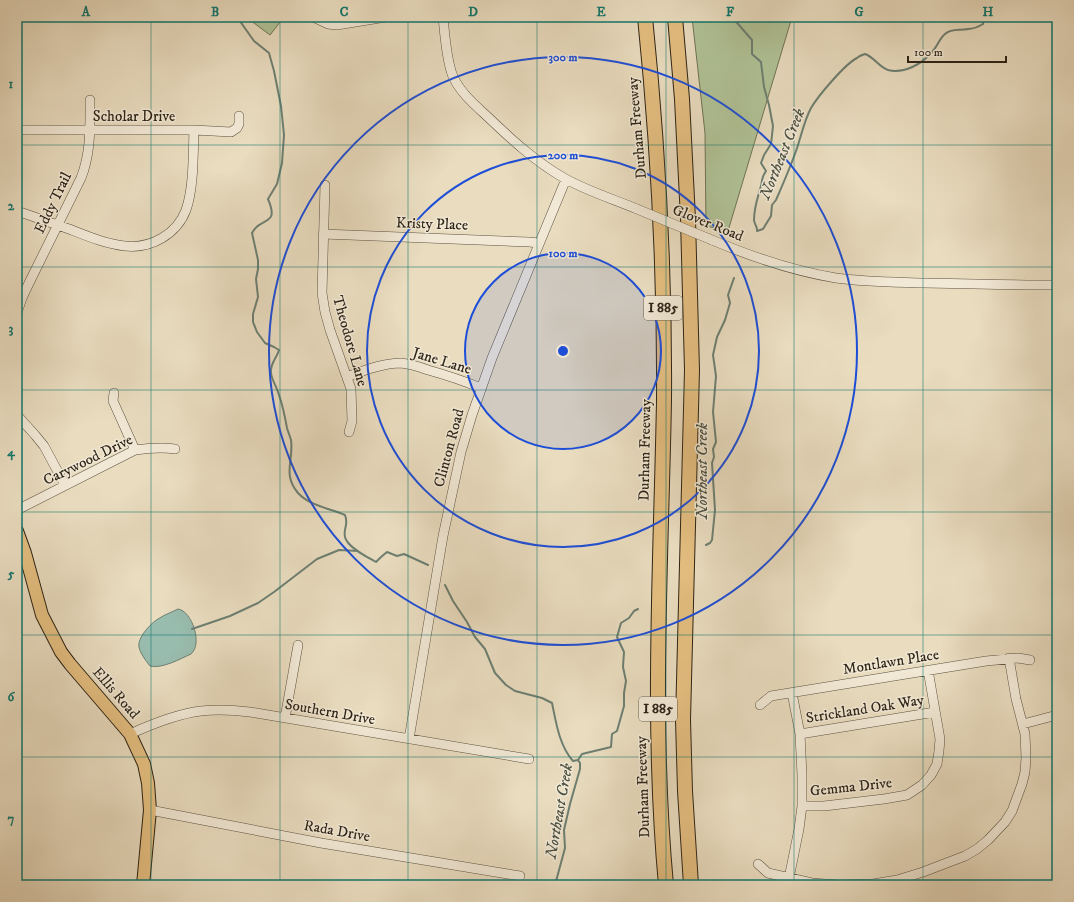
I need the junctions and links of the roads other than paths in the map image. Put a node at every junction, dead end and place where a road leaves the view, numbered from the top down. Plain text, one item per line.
1 (312, 17) edge
2 (386, 17) edge
3 (443, 17) edge
4 (645, 17) edge
5 (675, 17) edge
6 (90, 100) dead end
7 (239, 116) dead end
8 (17, 130) edge
9 (90, 130) junction
10 (194, 130) junction
11 (566, 179) junction
12 (325, 185) dead end
13 (17, 211) edge
14 (58, 225) junction
15 (323, 234) junction
16 (539, 243) junction
17 (1057, 286) edge
18 (17, 312) edge
19 (347, 377) junction
20 (481, 388) junction
21 (114, 393) dead end
22 (17, 416) edge
23 (349, 432) dead end
24 (174, 449) dead end
25 (135, 450) junction
26 (65, 486) junction
27 (17, 510) edge
28 (17, 531) edge
29 (298, 645) dead end
30 (1009, 658) junction
31 (1030, 660) dead end
32 (928, 670) junction
33 (792, 693) junction
34 (760, 705) dead end
35 (935, 712) junction
36 (1057, 715) edge
37 (285, 718) junction
38 (1022, 724) junction
39 (130, 734) junction
40 (800, 734) junction
41 (409, 739) junction
42 (529, 759) dead end
43 (802, 806) junction
44 (150, 810) junction
45 (758, 864) dead end
46 (520, 876) dead end
47 (789, 878) junction
48 (888, 884) edge
49 (143, 885) edge
50 (666, 885) edge
51 (691, 885) edge

1 - 2 street
3 - 11 street, Glover Road
4 - 50 highway, Durham Freeway / I 885
5 - 51 highway, I 885
6 - 9 street, Eddy Trail
7 - 10 street, Scholar Drive
8 - 9 street, Scholar Drive
9 - 10 street, Scholar Drive
9 - 14 street, Eddy Trail
10 - 14 street
11 - 16 street, Clinton Road
11 - 17 street, Glover Road, bridge
12 - 15 street, Theodore Lane
13 - 14 street
14 - 18 street, Eddy Trail
15 - 16 street, Kristy Place
15 - 19 street, Theodore Lane
16 - 20 street, Clinton Road
19 - 20 street, Jane Lane
19 - 23 street, Theodore Lane
20 - 41 street, Clinton Road
21 - 25 street
22 - 26 street
24 - 25 street, Carywood Drive
25 - 26 street, Carywood Drive
26 - 27 street, Carywood Drive
28 - 39 main road, Ellis Road
29 - 37 street
30 - 31 street, Montlawn Place
30 - 32 street, Montlawn Place
30 - 38 street
32 - 33 street, Montlawn Place
32 - 35 street, Gemma Drive
33 - 34 street, Montlawn Place
33 - 40 street
35 - 40 street, Strickland Oak Way
35 - 43 street, Gemma Drive
36 - 38 street
37 - 39 street, Southern Drive
37 - 41 street, Southern Drive
38 - 48 street
39 - 44 main road, Ellis Road
40 - 43 street
41 - 42 street, Southern Drive
43 - 47 street
44 - 46 street, Rada Drive
44 - 49 main road, Ellis Road
45 - 47 street
47 - 48 street

